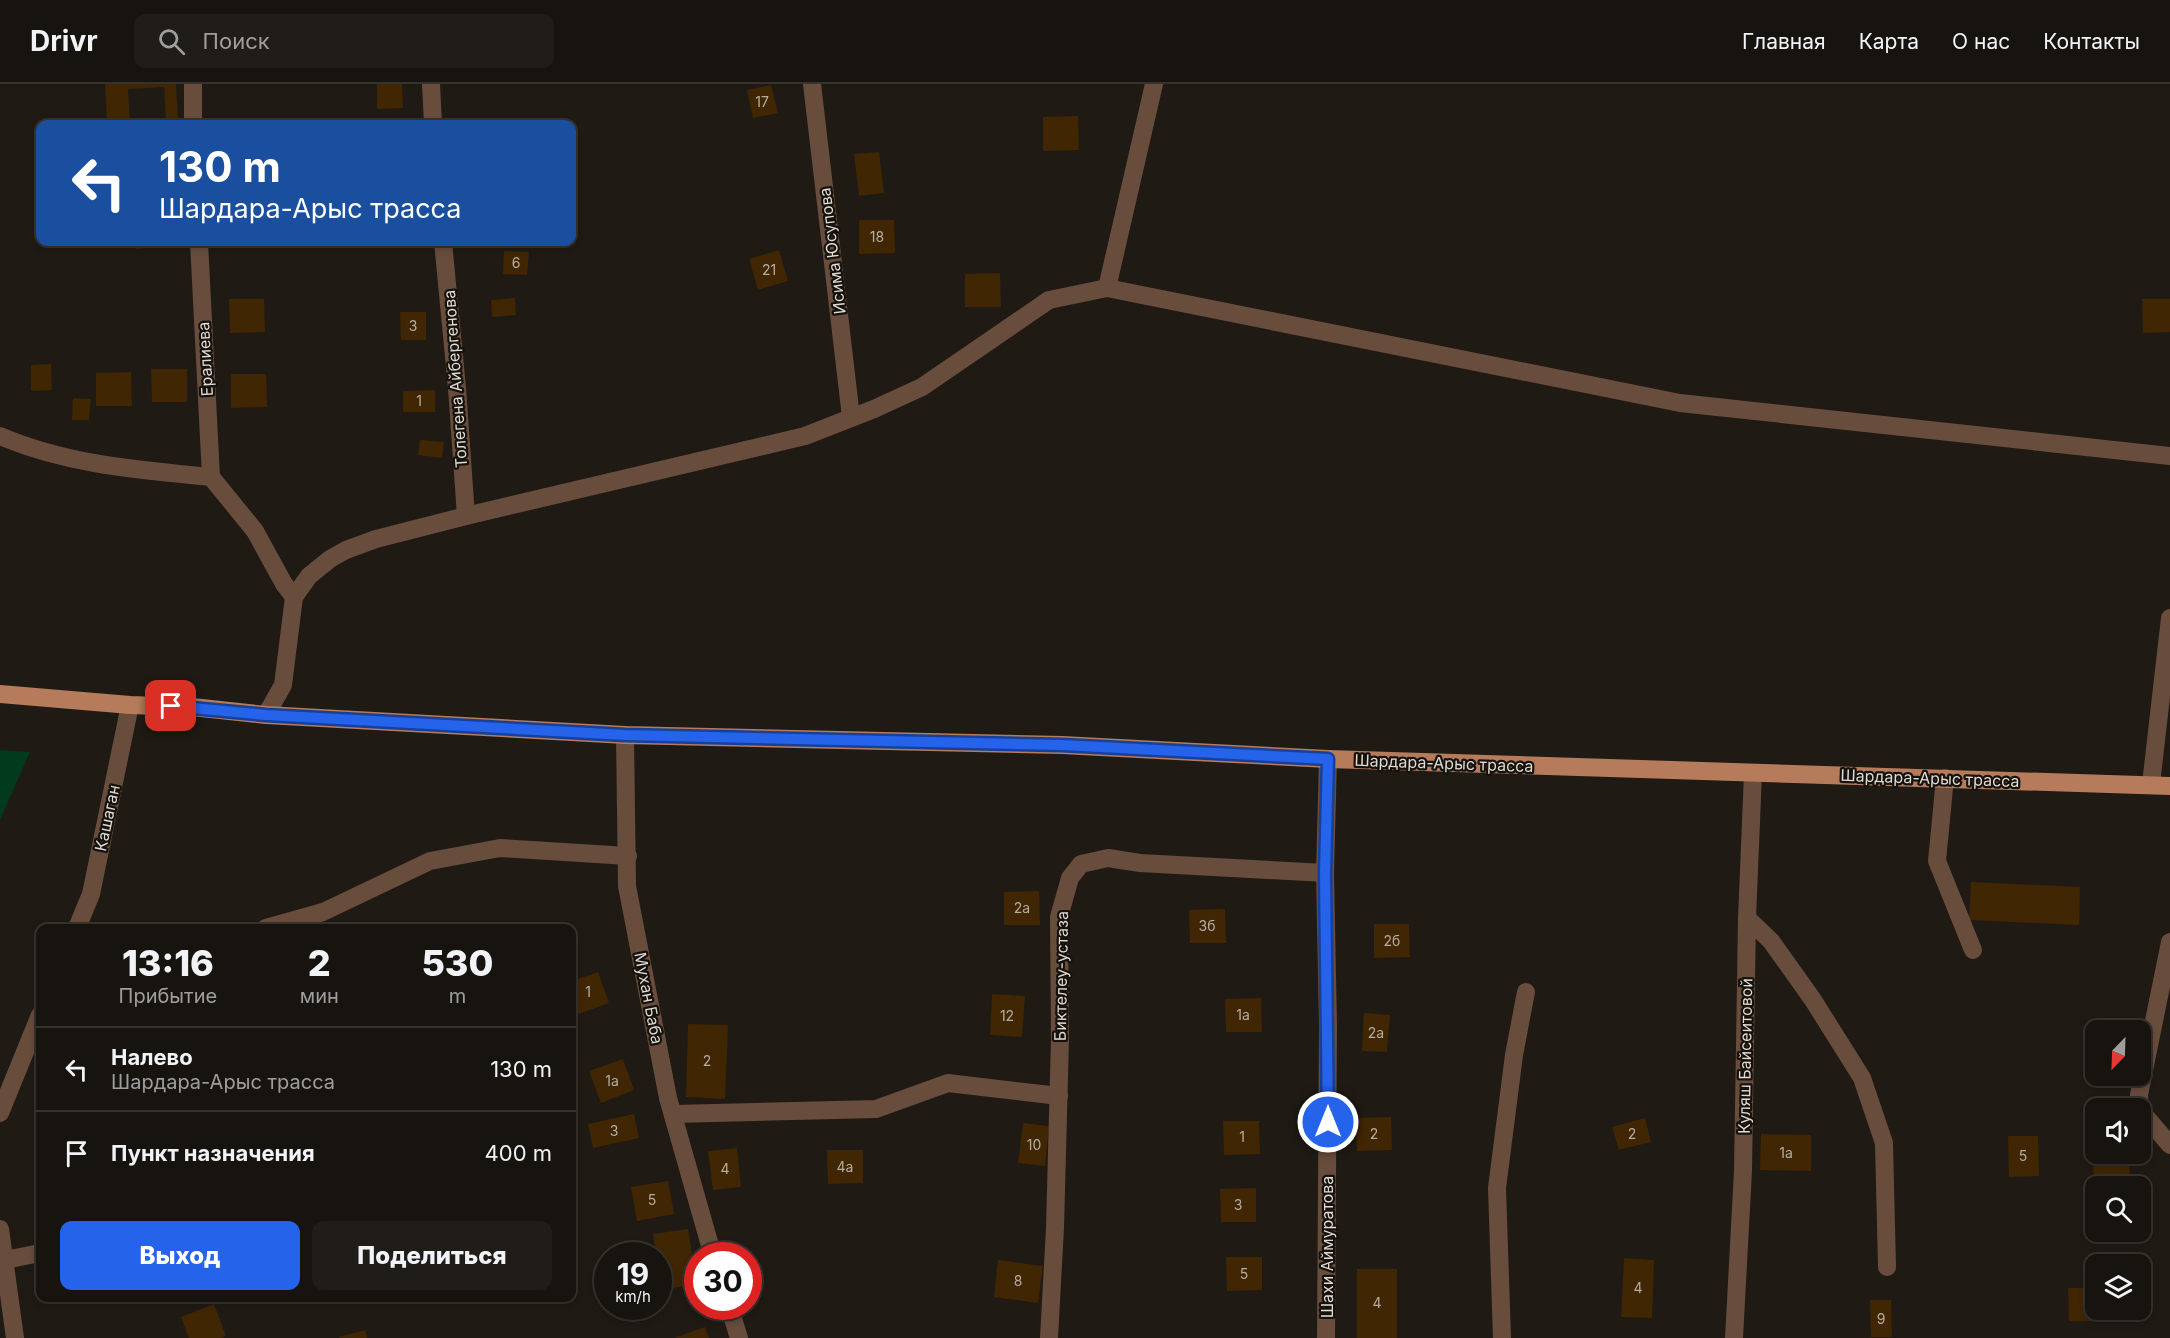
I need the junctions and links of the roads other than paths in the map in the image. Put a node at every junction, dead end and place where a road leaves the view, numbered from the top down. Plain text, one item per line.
1 (193, 84) edge
2 (431, 84) edge
3 (812, 84) edge
4 (1154, 84) edge
5 (194, 120) edge
6 (433, 120) edge
7 (199, 246) edge
8 (443, 246) edge
9 (1107, 288) junction
10 (851, 417) junction
11 (0, 436) edge
12 (2170, 456) edge
13 (211, 477) junction
14 (466, 516) junction
15 (294, 597) junction
16 (2170, 618) edge
17 (0, 694) edge
18 (130, 705) junction
19 (266, 715) junction
20 (625, 735) junction
21 (1328, 759) junction
22 (1753, 773) junction
23 (1945, 778) junction
24 (2151, 784) junction
25 (2170, 786) edge
26 (628, 856) junction
27 (1325, 873) junction
28 (1747, 918) junction
29 (79, 924) edge
30 (280, 924) edge
31 (2170, 942) edge
32 (1973, 950) dead end
33 (1526, 992) dead end
34 (36, 1025) edge
35 (1059, 1096) junction
36 (2139, 1098) edge
37 (0, 1113) edge
38 (674, 1114) junction
39 (2151, 1122) edge
40 (2170, 1145) edge
41 (0, 1229) edge
42 (709, 1242) edge
43 (36, 1254) edge
44 (5, 1260) junction
45 (1887, 1267) dead end
46 (733, 1320) edge
47 (15, 1338) edge
48 (739, 1338) edge
49 (1048, 1338) edge
50 (1326, 1338) edge
51 (1502, 1338) edge
52 (1734, 1338) edge

1 - 5 street
2 - 6 street
3 - 10 street, Исима Юсупова
4 - 9 street
7 - 13 street, Ералиева
8 - 14 street, Толегена Айбергенова
9 - 10 street
9 - 12 street
10 - 14 street
11 - 13 street
13 - 15 street
14 - 15 street
15 - 19 street
16 - 24 street
17 - 18 main road, Шардара-Арыс трасса
18 - 19 main road, Шардара-Арыс трасса
18 - 29 street, Кашаган
19 - 20 main road, Шардара-Арыс трасса
20 - 21 main road, Шардара-Арыс трасса
20 - 26 street, Мухан Баба
21 - 22 main road, Шардара-Арыс трасса
21 - 27 street, Шахи Аймуратова
22 - 23 main road, Шардара-Арыс трасса
22 - 28 street, Куляш Байсеитовой
23 - 24 main road, Шардара-Арыс трасса
23 - 32 street
24 - 25 main road, Шардара-Арыс трасса
26 - 30 street
26 - 38 street, Мухан Баба
27 - 35 street, Биктелеу-устаза
27 - 50 street, Шахи Аймуратова
28 - 45 street
28 - 52 street, Куляш Байсеитовой
31 - 36 street
33 - 51 street
34 - 37 street
35 - 38 street
35 - 49 street, Биктелеу-устаза
38 - 42 street, Мухан Баба
39 - 40 street
41 - 44 street
43 - 44 street
44 - 47 street
46 - 48 street

